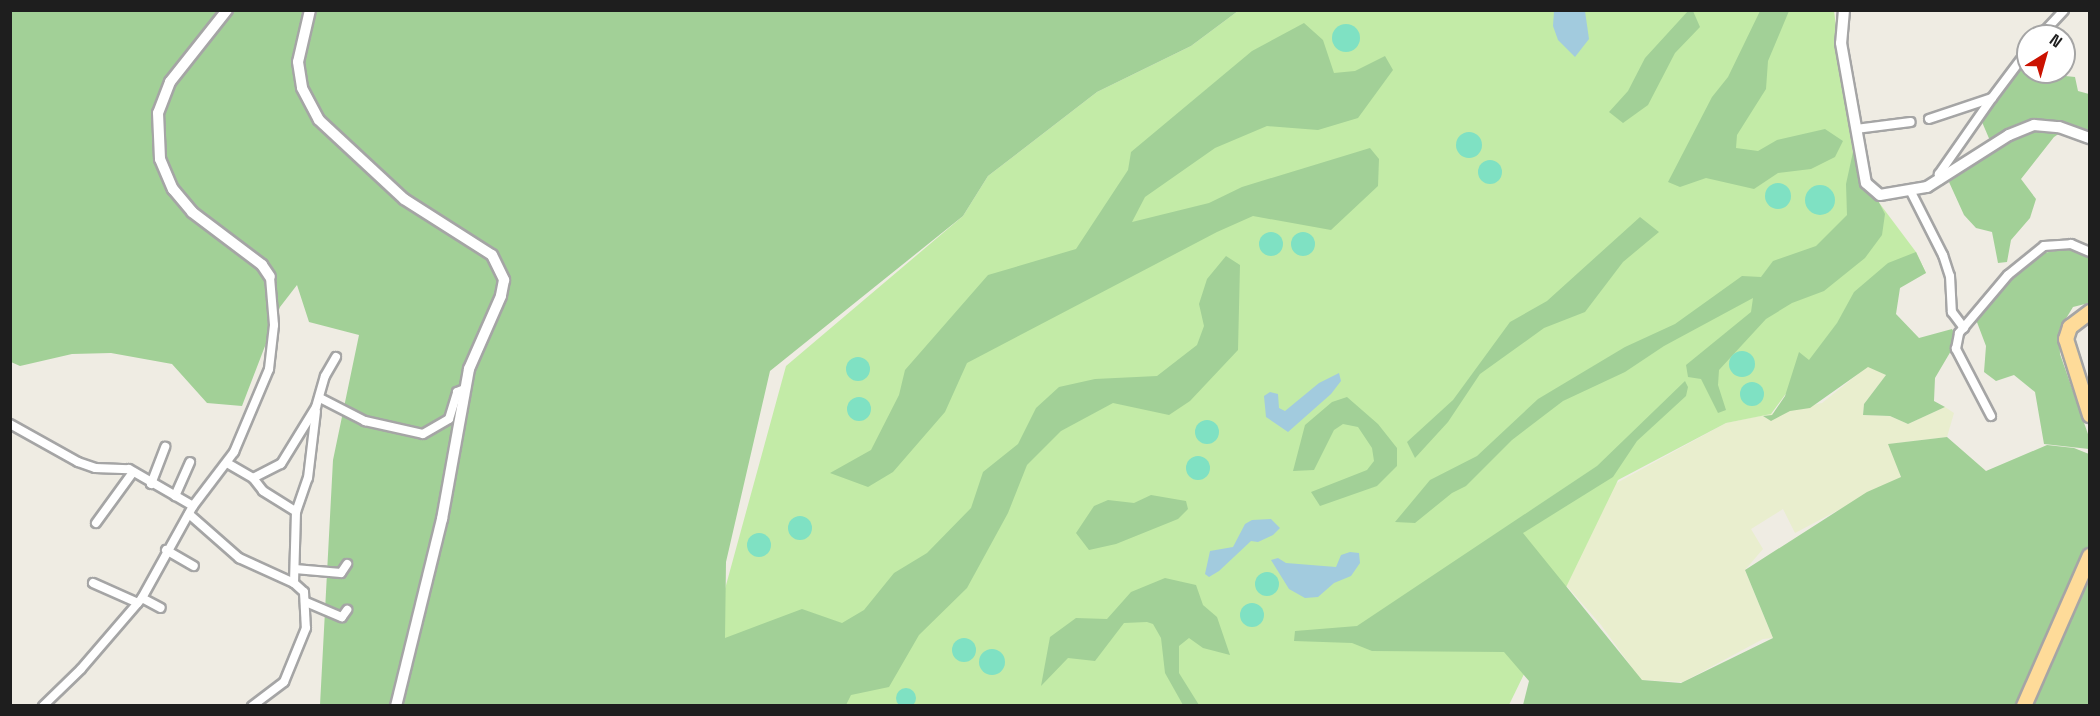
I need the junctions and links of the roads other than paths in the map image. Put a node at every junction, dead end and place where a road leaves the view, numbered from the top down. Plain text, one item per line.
1 (227, 10) edge
2 (310, 10) edge
3 (1844, 10) edge
4 (2047, 10) edge
5 (2064, 10) edge
6 (2055, 18) junction
7 (2050, 24) edge
8 (2016, 66) edge
9 (1992, 98) junction
10 (1929, 119) dead end
11 (1911, 122) dead end
12 (1856, 129) junction
13 (2090, 138) edge
14 (1939, 180) junction
15 (1911, 192) junction
16 (2090, 252) edge
17 (270, 277) joint
18 (2090, 312) edge
19 (1964, 328) junction
20 (336, 357) dead end
21 (465, 389) junction
22 (318, 403) junction
23 (2090, 415) edge
24 (1991, 416) dead end
25 (10, 424) edge
26 (165, 447) dead end
27 (190, 462) dead end
28 (227, 463) junction
29 (133, 472) junction
30 (253, 478) junction
31 (152, 484) junction
32 (175, 496) junction
33 (191, 510) junction
34 (296, 512) junction
35 (96, 523) dead end
36 (166, 550) junction
37 (2090, 556) edge
38 (347, 564) dead end
39 (194, 566) dead end
40 (295, 569) junction
41 (93, 583) dead end
42 (294, 583) junction
43 (140, 600) junction
44 (306, 602) junction
45 (161, 608) dead end
46 (347, 610) dead end
47 (43, 705) edge
48 (252, 705) edge
49 (396, 705) edge
50 (2024, 705) edge

1 - 17 street
2 - 21 street
3 - 12 street
4 - 6 street
5 - 6 street
6 - 7 street
8 - 9 street
9 - 10 street
9 - 14 street
11 - 12 street
12 - 15 street
13 - 14 street
14 - 15 street
15 - 19 street
16 - 19 street
17 - 28 street
18 - 23 main road
19 - 24 street
20 - 22 street
21 - 22 street
21 - 49 street
22 - 30 street
22 - 34 street
25 - 29 street
26 - 31 street
27 - 32 street
28 - 30 street
28 - 33 street
29 - 31 street
29 - 35 street
30 - 34 street
31 - 32 street
32 - 33 street
33 - 36 street
33 - 42 street
34 - 40 street
36 - 39 street
36 - 43 street
37 - 50 main road
38 - 40 street
40 - 42 street
41 - 43 street
42 - 44 street
43 - 45 street
43 - 47 street
44 - 46 street
44 - 48 street

